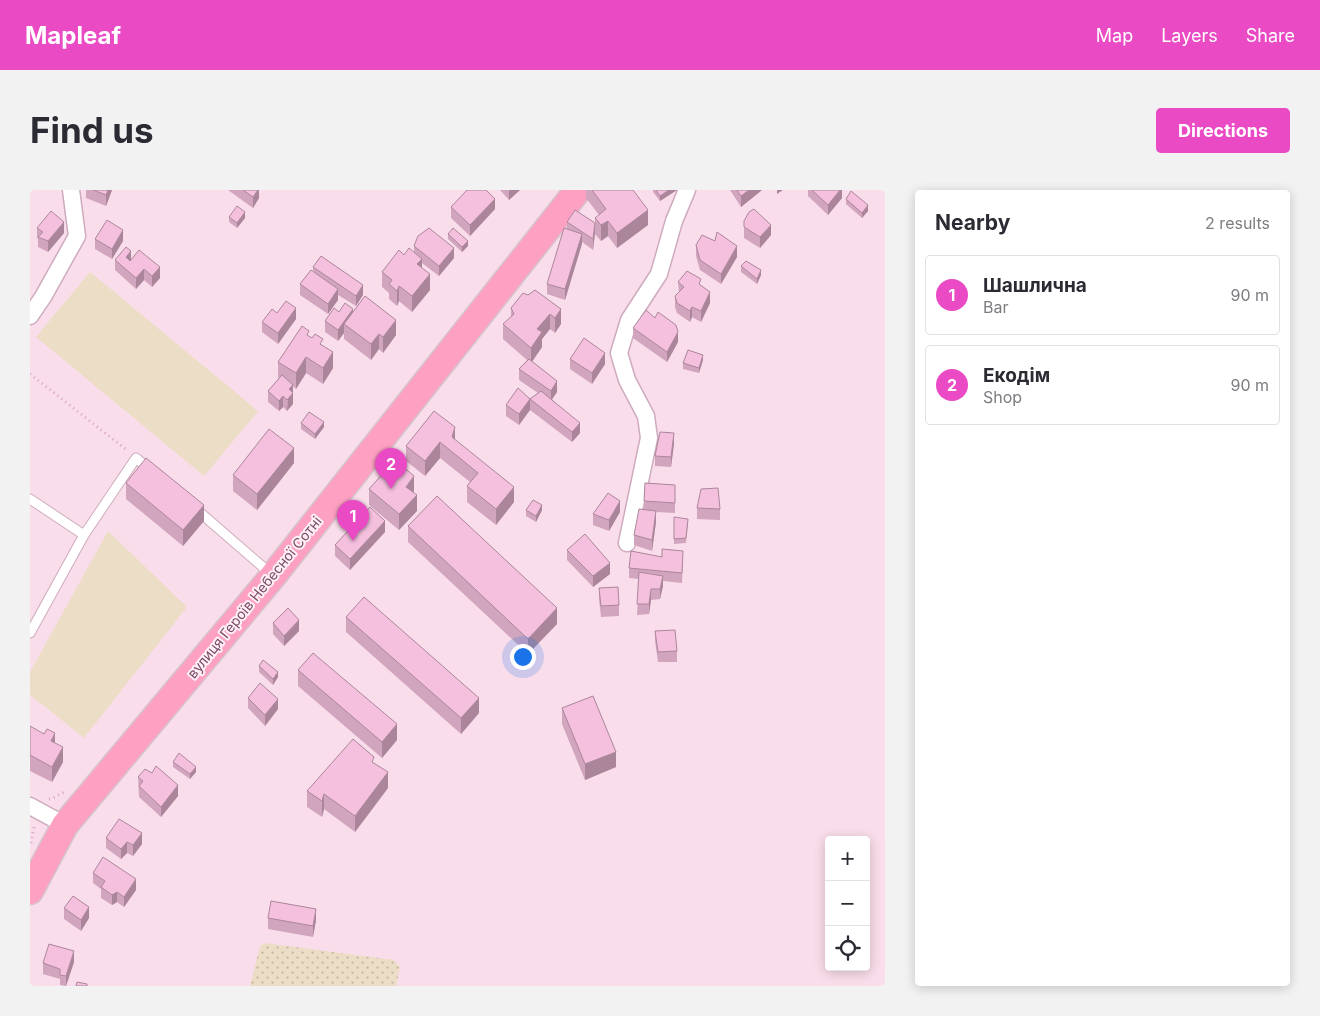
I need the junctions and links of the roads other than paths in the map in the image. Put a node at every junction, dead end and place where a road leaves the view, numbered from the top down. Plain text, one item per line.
1 (71, 190) edge
2 (578, 190) edge
3 (687, 190) edge
4 (30, 316) edge
5 (159, 477) edge
6 (30, 499) edge
7 (189, 503) edge
8 (84, 535) junction
9 (627, 543) dead end
10 (273, 576) junction
11 (30, 633) edge
12 (30, 806) edge
13 (65, 825) junction
14 (30, 891) edge

1 - 4 street
2 - 10 main road, вулиця Героїв Небесної Сотні
3 - 9 street
5 - 8 lane
6 - 8 lane
7 - 10 lane
8 - 11 lane
10 - 13 main road, вулиця Героїв Небесної Сотні
12 - 13 street
13 - 14 main road, вулиця Героїв Небесної Сотні

